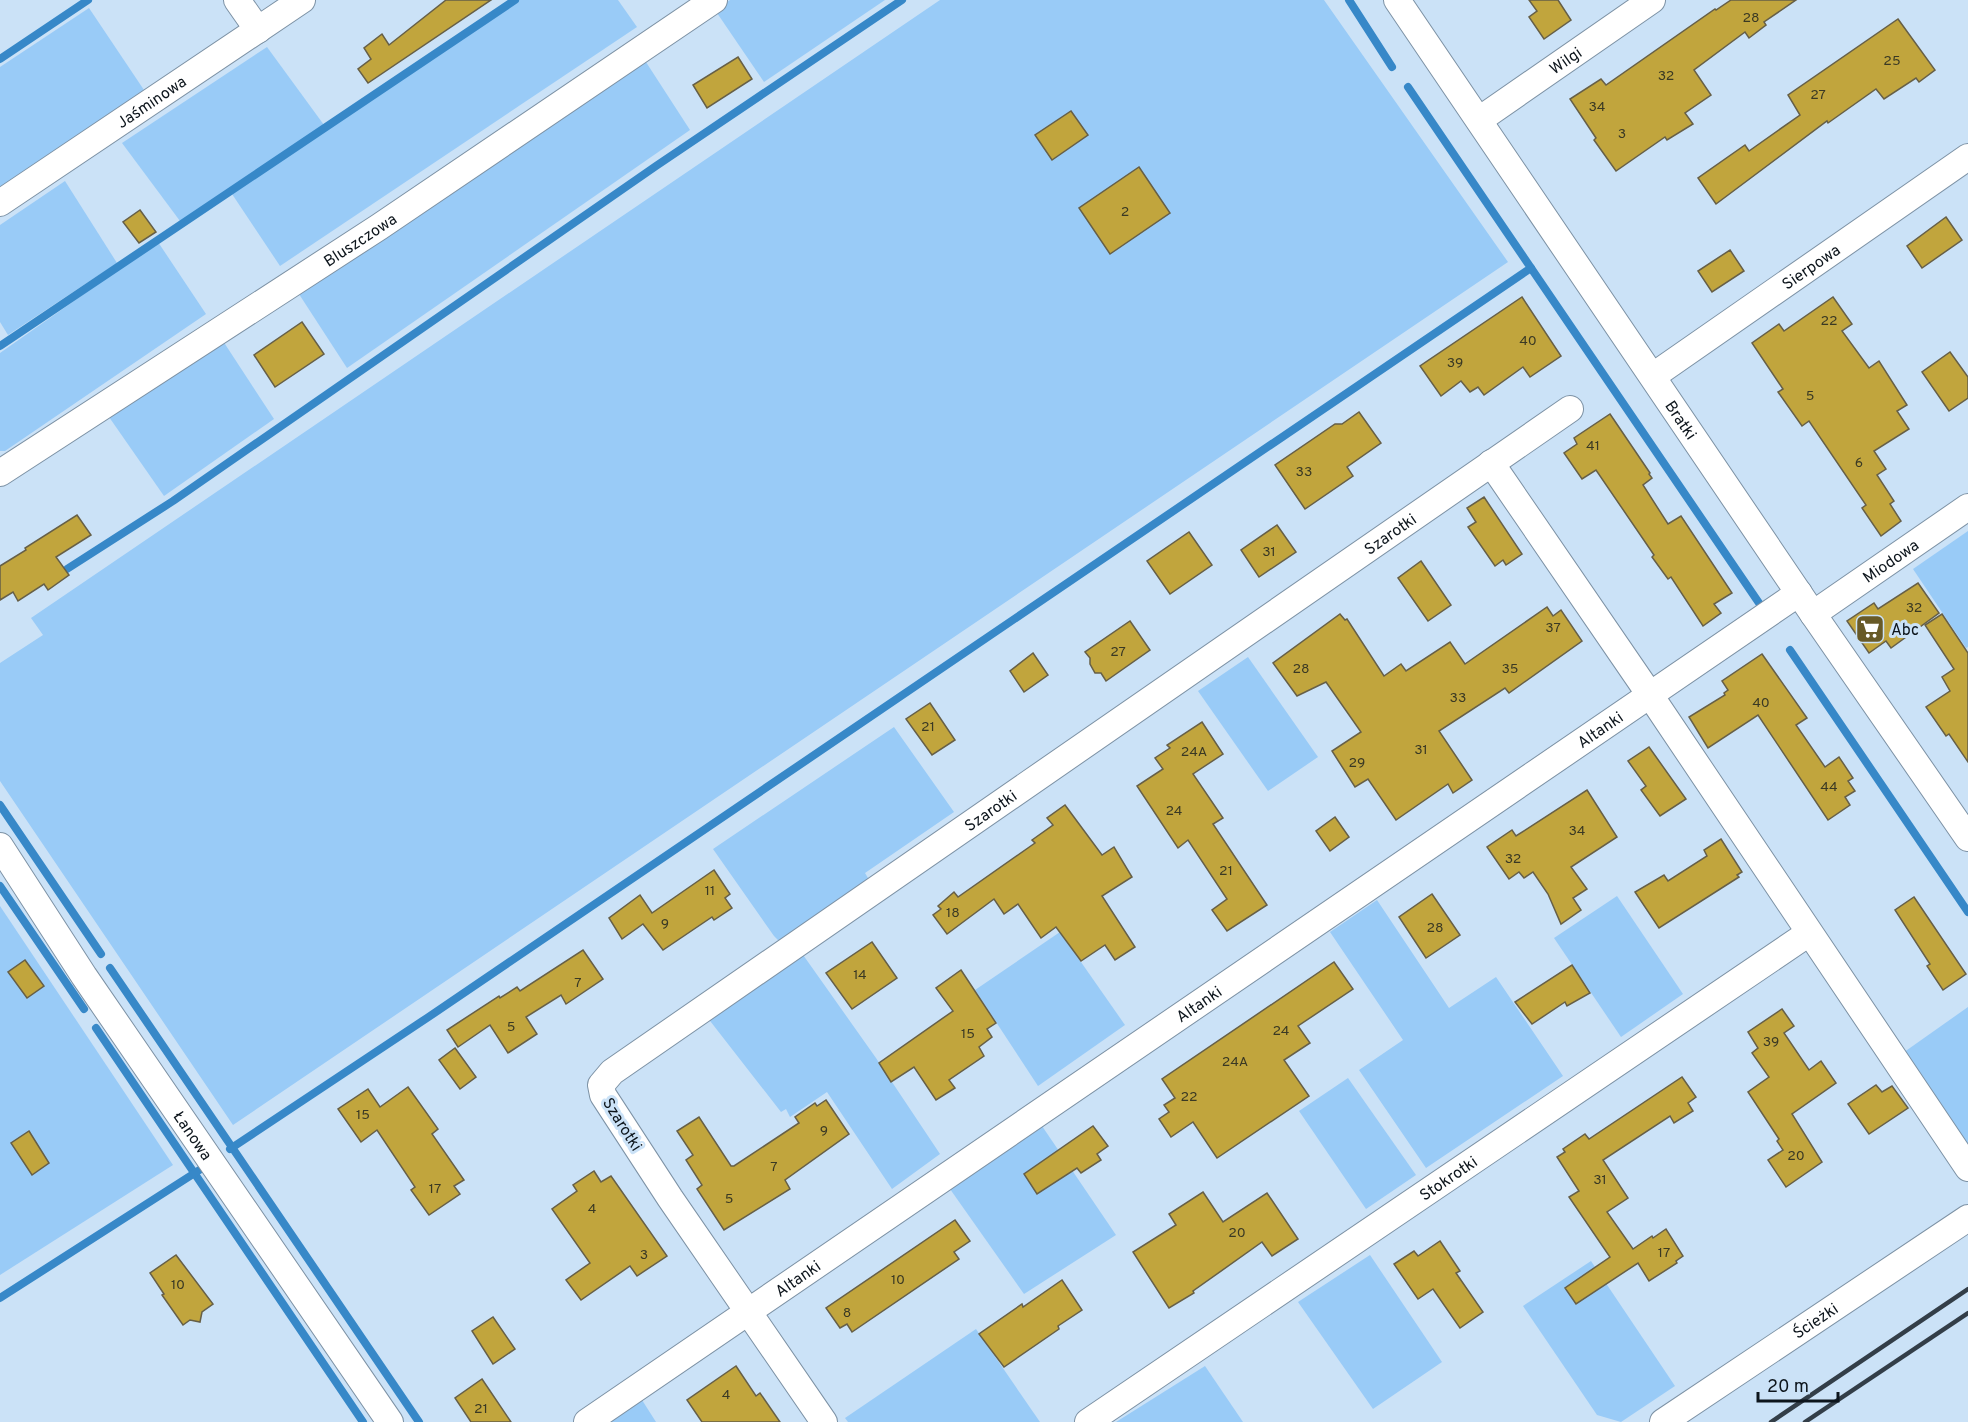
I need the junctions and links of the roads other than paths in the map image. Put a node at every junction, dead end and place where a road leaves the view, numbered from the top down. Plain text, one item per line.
1 (237, 0) edge
2 (302, 0) edge
3 (714, 0) edge
4 (1397, 0) edge
5 (1652, 0) edge
6 (258, 30) junction
7 (1479, 120) junction
8 (1968, 157) edge
9 (0, 203) edge
10 (1653, 376) junction
11 (1570, 409) dead end
12 (1491, 463) junction
13 (0, 473) edge
14 (1968, 507) edge
15 (1806, 604) junction
16 (1650, 695) junction
17 (1968, 838) edge
18 (0, 846) edge
19 (1809, 933) junction
20 (1968, 1168) edge
21 (1968, 1218) edge
22 (747, 1312) junction
23 (390, 1422) edge
24 (587, 1422) edge
25 (824, 1422) edge
26 (1088, 1422) edge
27 (1663, 1422) edge

1 - 6 street
2 - 6 street, Jaśminowa
3 - 13 street, Bluszczowa
4 - 7 street, Bratki
5 - 7 street, Wilgi
6 - 9 street, Jaśminowa
7 - 10 street, Bratki
8 - 10 street, Sierpowa
10 - 15 street, Bratki
11 - 12 street, Szarotki
12 - 16 street
12 - 22 street, Szarotki
14 - 15 street, Miodowa
15 - 16 street, Altanki
15 - 17 street, Bratki
16 - 19 street
16 - 22 street, Altanki
18 - 23 street, Łanowa
19 - 20 street
19 - 26 street, Stokrotki
21 - 27 street, Ścieżki
22 - 24 street, Altanki
22 - 25 street

